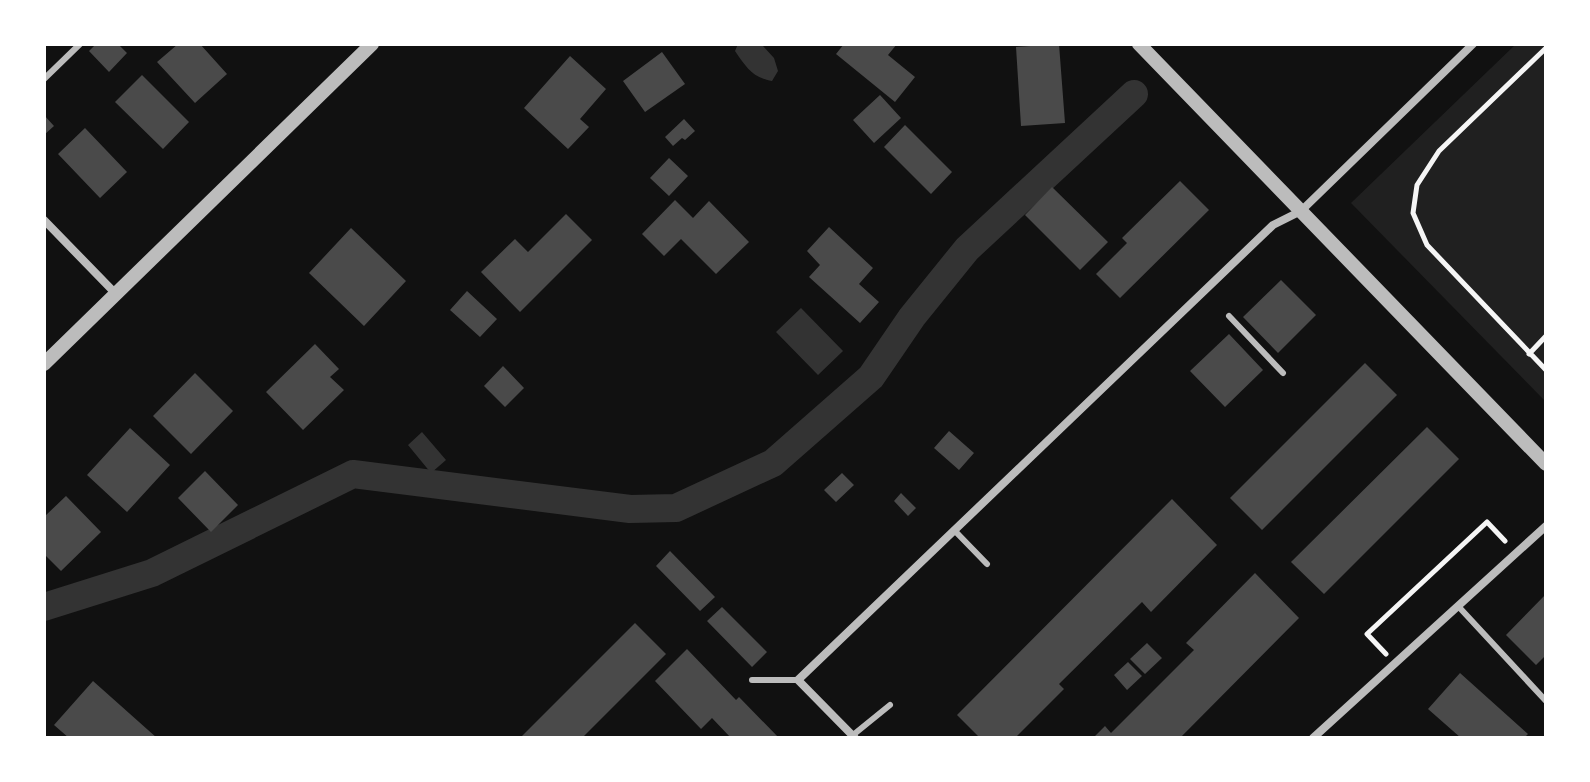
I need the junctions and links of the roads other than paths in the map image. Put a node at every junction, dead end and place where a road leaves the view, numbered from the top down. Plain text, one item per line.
1 (80, 44) edge
2 (372, 44) edge
3 (1139, 44) edge
4 (1473, 44) edge
5 (44, 79) edge
6 (1301, 211) junction
7 (44, 220) edge
8 (116, 294) junction
9 (1229, 316) dead end
10 (44, 364) edge
11 (1283, 373) dead end
12 (1546, 464) edge
13 (1546, 526) edge
14 (954, 530) junction
15 (987, 564) dead end
16 (1458, 606) junction
17 (752, 680) dead end
18 (798, 680) junction
19 (1546, 701) edge
20 (890, 705) dead end
21 (854, 737) edge
22 (1313, 738) edge

1 - 5 lane
2 - 8 street
3 - 6 street
4 - 6 street
6 - 12 street
6 - 14 street
7 - 8 street
8 - 10 street
9 - 11 lane
13 - 16 street
14 - 15 lane
14 - 18 street
16 - 19 lane
16 - 22 street
17 - 18 lane
18 - 21 street
20 - 21 lane

